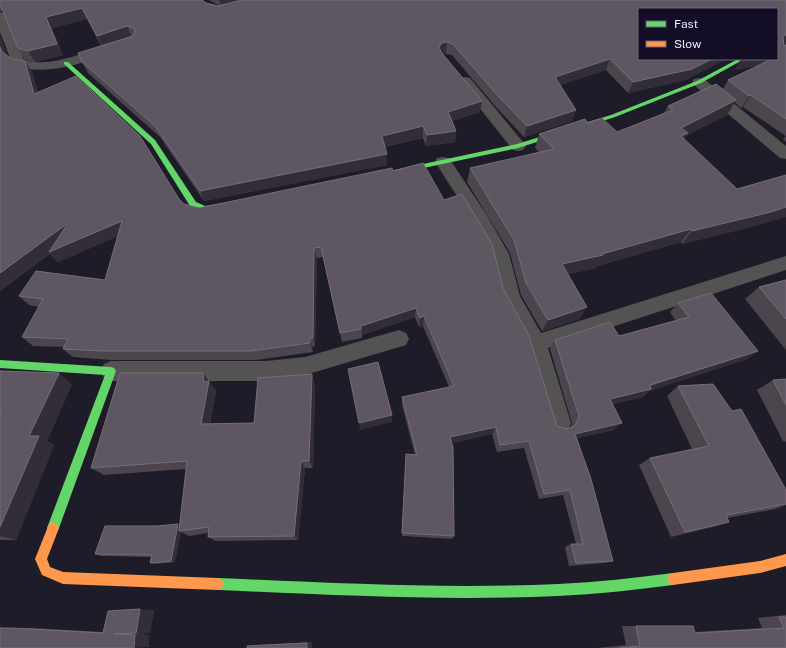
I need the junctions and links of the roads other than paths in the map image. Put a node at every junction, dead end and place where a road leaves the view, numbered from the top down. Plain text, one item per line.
1 (0, 16) edge
2 (117, 47) edge
3 (742, 60) edge
4 (66, 63) junction
5 (456, 71) edge
6 (699, 82) junction
7 (518, 146) junction
8 (786, 154) edge
9 (443, 162) junction
10 (389, 173) edge
11 (235, 204) edge
12 (786, 263) edge
13 (399, 339) dead end
14 (536, 343) junction
15 (0, 364) edge
16 (111, 371) junction
17 (560, 423) dead end
18 (786, 560) edge

1 - 4 street
2 - 4 street
3 - 6 street
4 - 11 street
5 - 7 street
6 - 7 street
6 - 8 street
7 - 9 street
9 - 10 street
9 - 14 street
12 - 14 street
13 - 16 street
14 - 17 street
15 - 16 street
16 - 18 street

